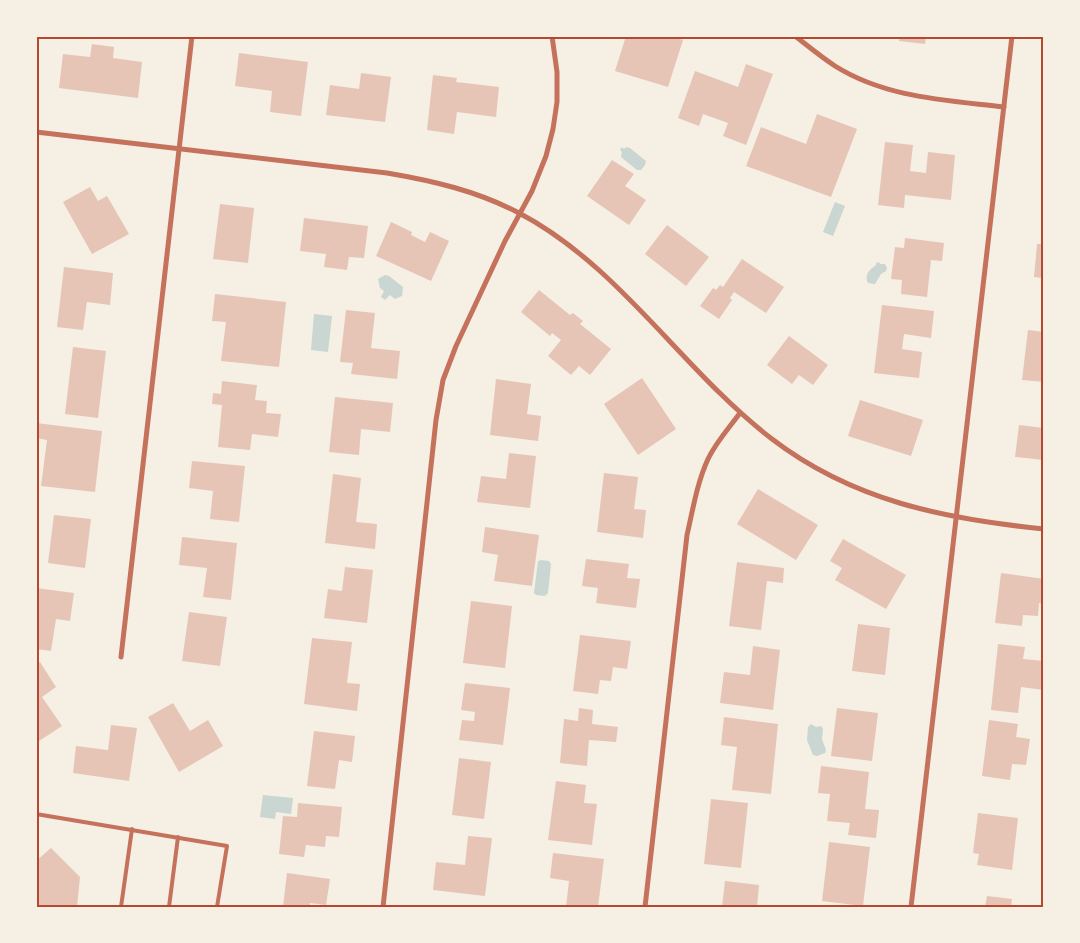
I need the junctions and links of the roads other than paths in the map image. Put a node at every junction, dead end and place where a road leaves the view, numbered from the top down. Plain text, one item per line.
1 (192, 36) edge
2 (552, 36) edge
3 (795, 36) edge
4 (1012, 36) edge
5 (1004, 107) junction
6 (36, 132) edge
7 (179, 149) junction
8 (519, 214) junction
9 (740, 413) junction
10 (957, 518) junction
11 (1044, 529) edge
12 (121, 657) dead end
13 (36, 814) edge
14 (132, 829) junction
15 (178, 837) junction
16 (121, 907) edge
17 (168, 907) edge
18 (217, 907) edge
19 (383, 907) edge
20 (645, 907) edge
21 (911, 907) edge

1 - 7 street
2 - 8 street
3 - 5 street
4 - 5 street
5 - 10 street
6 - 7 street
7 - 8 street
7 - 12 street
8 - 9 street
8 - 19 street
9 - 10 street
9 - 20 street
10 - 11 street
10 - 21 street
13 - 14 lane
14 - 15 lane
14 - 16 lane
15 - 17 lane
15 - 18 lane

